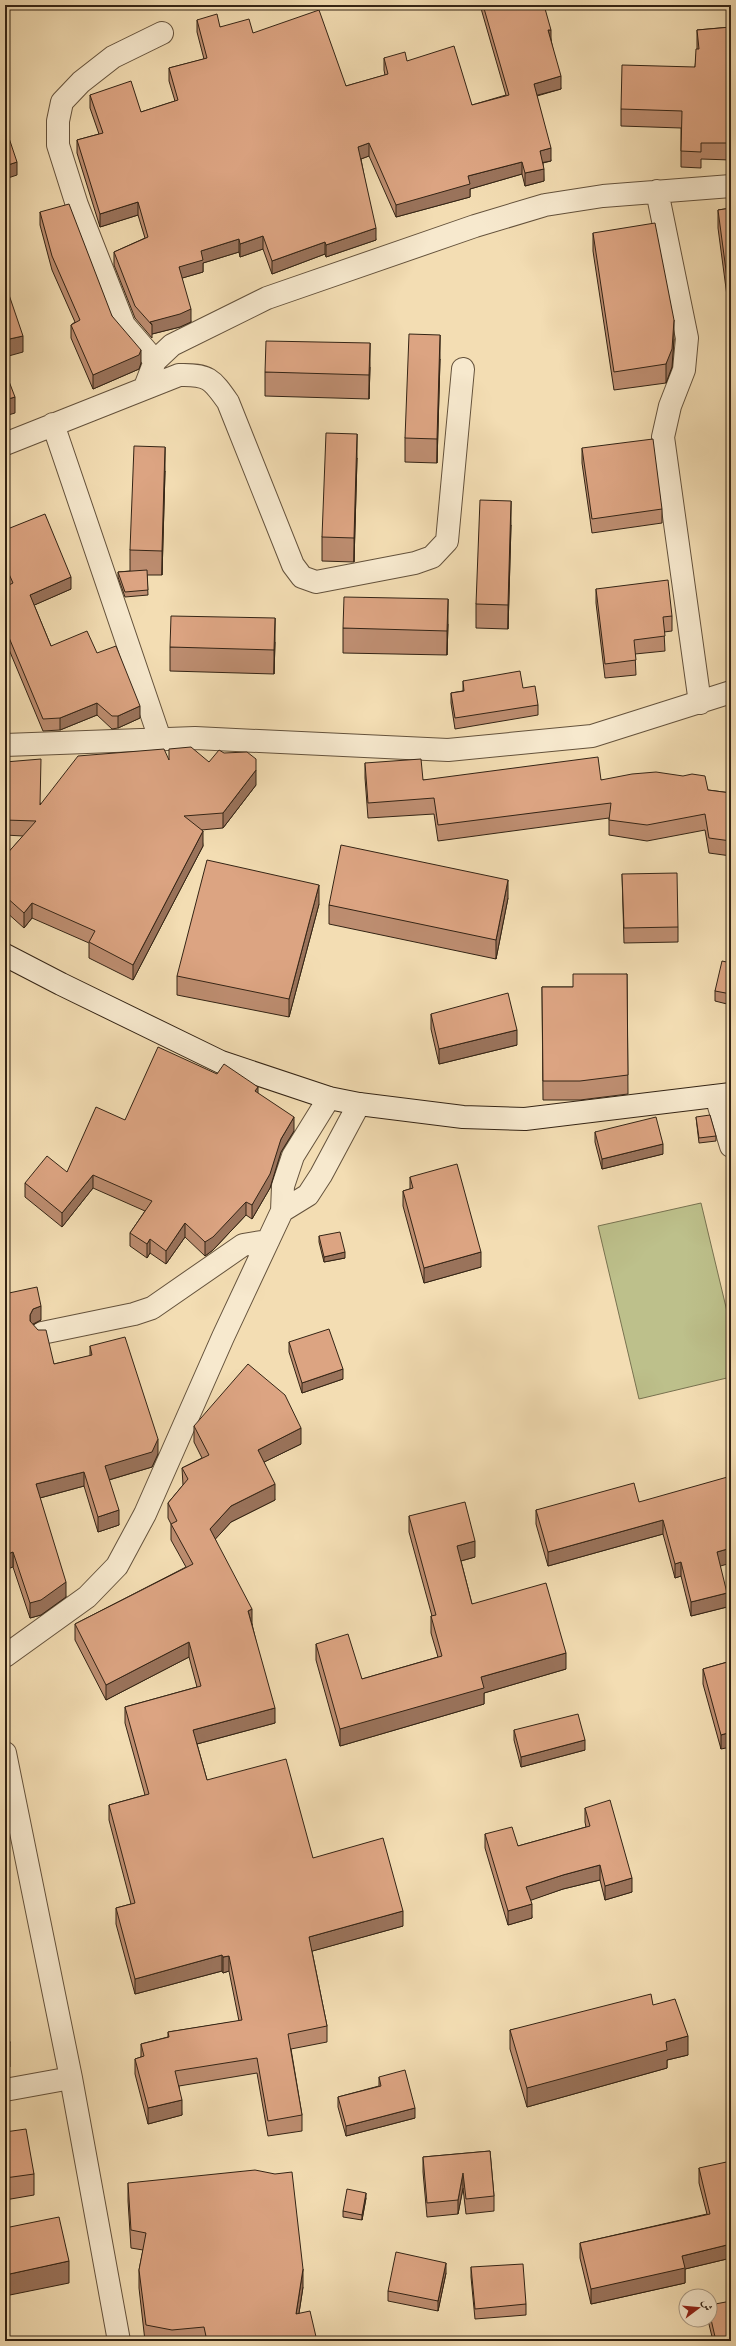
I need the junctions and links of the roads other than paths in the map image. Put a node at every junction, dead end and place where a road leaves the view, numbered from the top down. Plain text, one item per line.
1 (162, 33) dead end
2 (731, 186) edge
3 (657, 191) junction
4 (155, 361) junction
5 (463, 369) dead end
6 (145, 387) junction
7 (53, 424) junction
8 (5, 444) edge
9 (731, 692) edge
10 (700, 703) junction
11 (160, 739) junction
12 (5, 745) edge
13 (5, 955) edge
14 (724, 1095) edge
15 (329, 1098) junction
16 (359, 1104) junction
17 (731, 1146) edge
18 (282, 1211) junction
19 (268, 1241) junction
20 (42, 1333) edge
21 (5, 1656) edge
22 (5, 1753) edge
23 (71, 2078) junction
24 (5, 2090) edge
25 (119, 2341) edge

1 - 4 street
2 - 3 street
3 - 4 street
3 - 10 street
4 - 6 street
5 - 6 street
6 - 7 street
7 - 8 street
7 - 11 street
9 - 10 street
10 - 11 street
11 - 12 street
13 - 15 street
14 - 16 street
14 - 17 street
15 - 16 street
15 - 18 street
16 - 18 street
18 - 19 street
19 - 20 street
19 - 21 street
22 - 23 street
23 - 24 street
23 - 25 street

